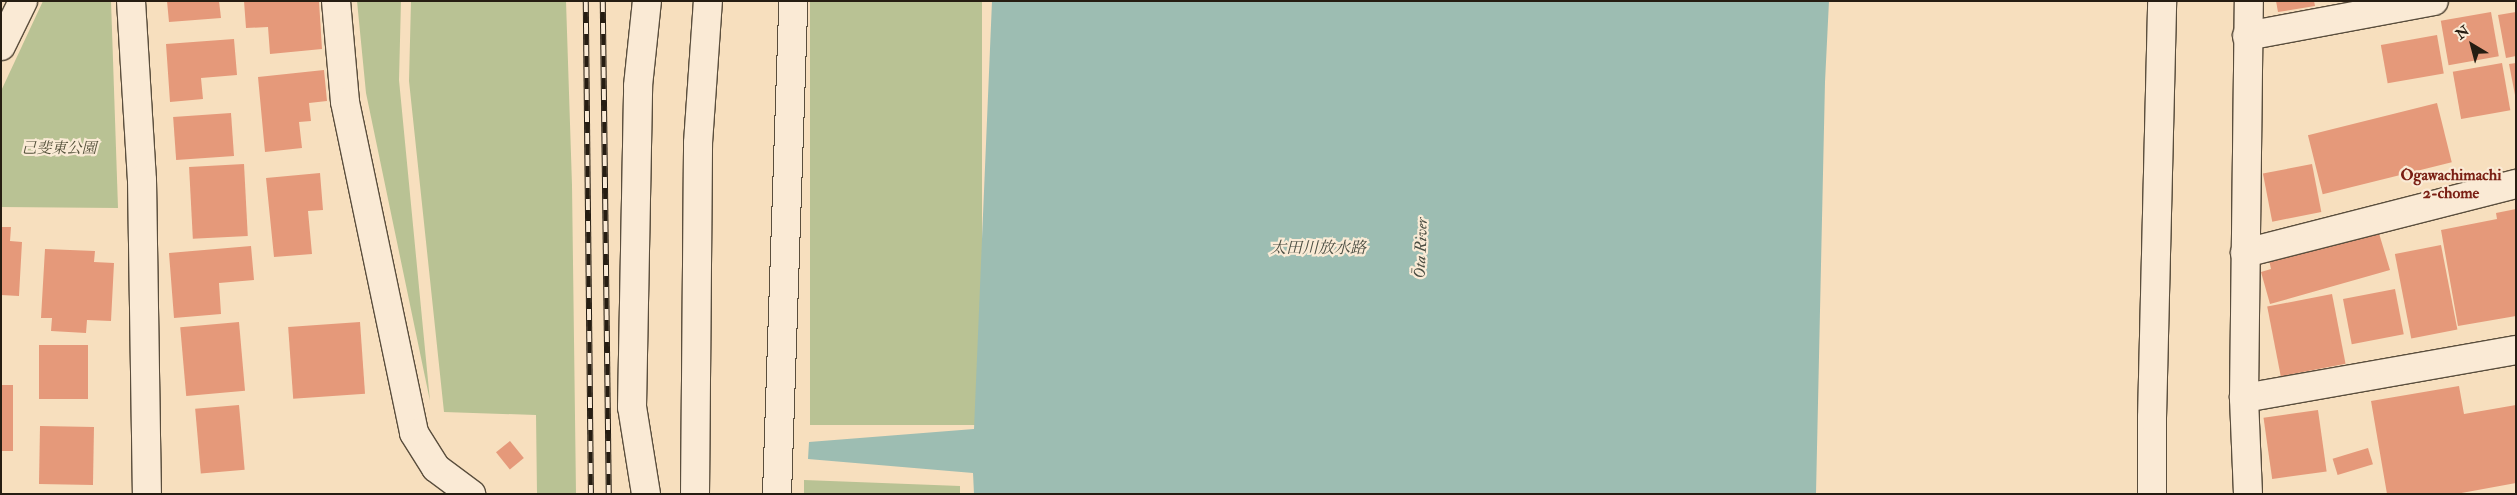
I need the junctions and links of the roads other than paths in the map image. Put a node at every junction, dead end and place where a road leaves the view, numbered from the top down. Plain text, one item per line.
1 (23, 1) edge
2 (131, 1) edge
3 (336, 1) edge
4 (647, 1) edge
5 (708, 1) edge
6 (794, 1) edge
7 (2162, 1) edge
8 (2249, 1) edge
9 (2434, 1) edge
10 (2247, 36) junction
11 (1, 46) edge
12 (2516, 184) edge
13 (2245, 253) junction
14 (2516, 350) edge
15 (2244, 398) junction
16 (147, 494) edge
17 (471, 494) edge
18 (646, 494) edge
19 (695, 494) edge
20 (777, 494) edge
21 (2152, 494) edge
22 (2248, 494) edge

1 - 11 street
2 - 16 street
3 - 17 street
4 - 18 street
5 - 19 street
6 - 20 street
7 - 21 street
8 - 10 street
9 - 10 street
10 - 13 street
12 - 13 street
13 - 15 street
14 - 15 street
15 - 22 street

